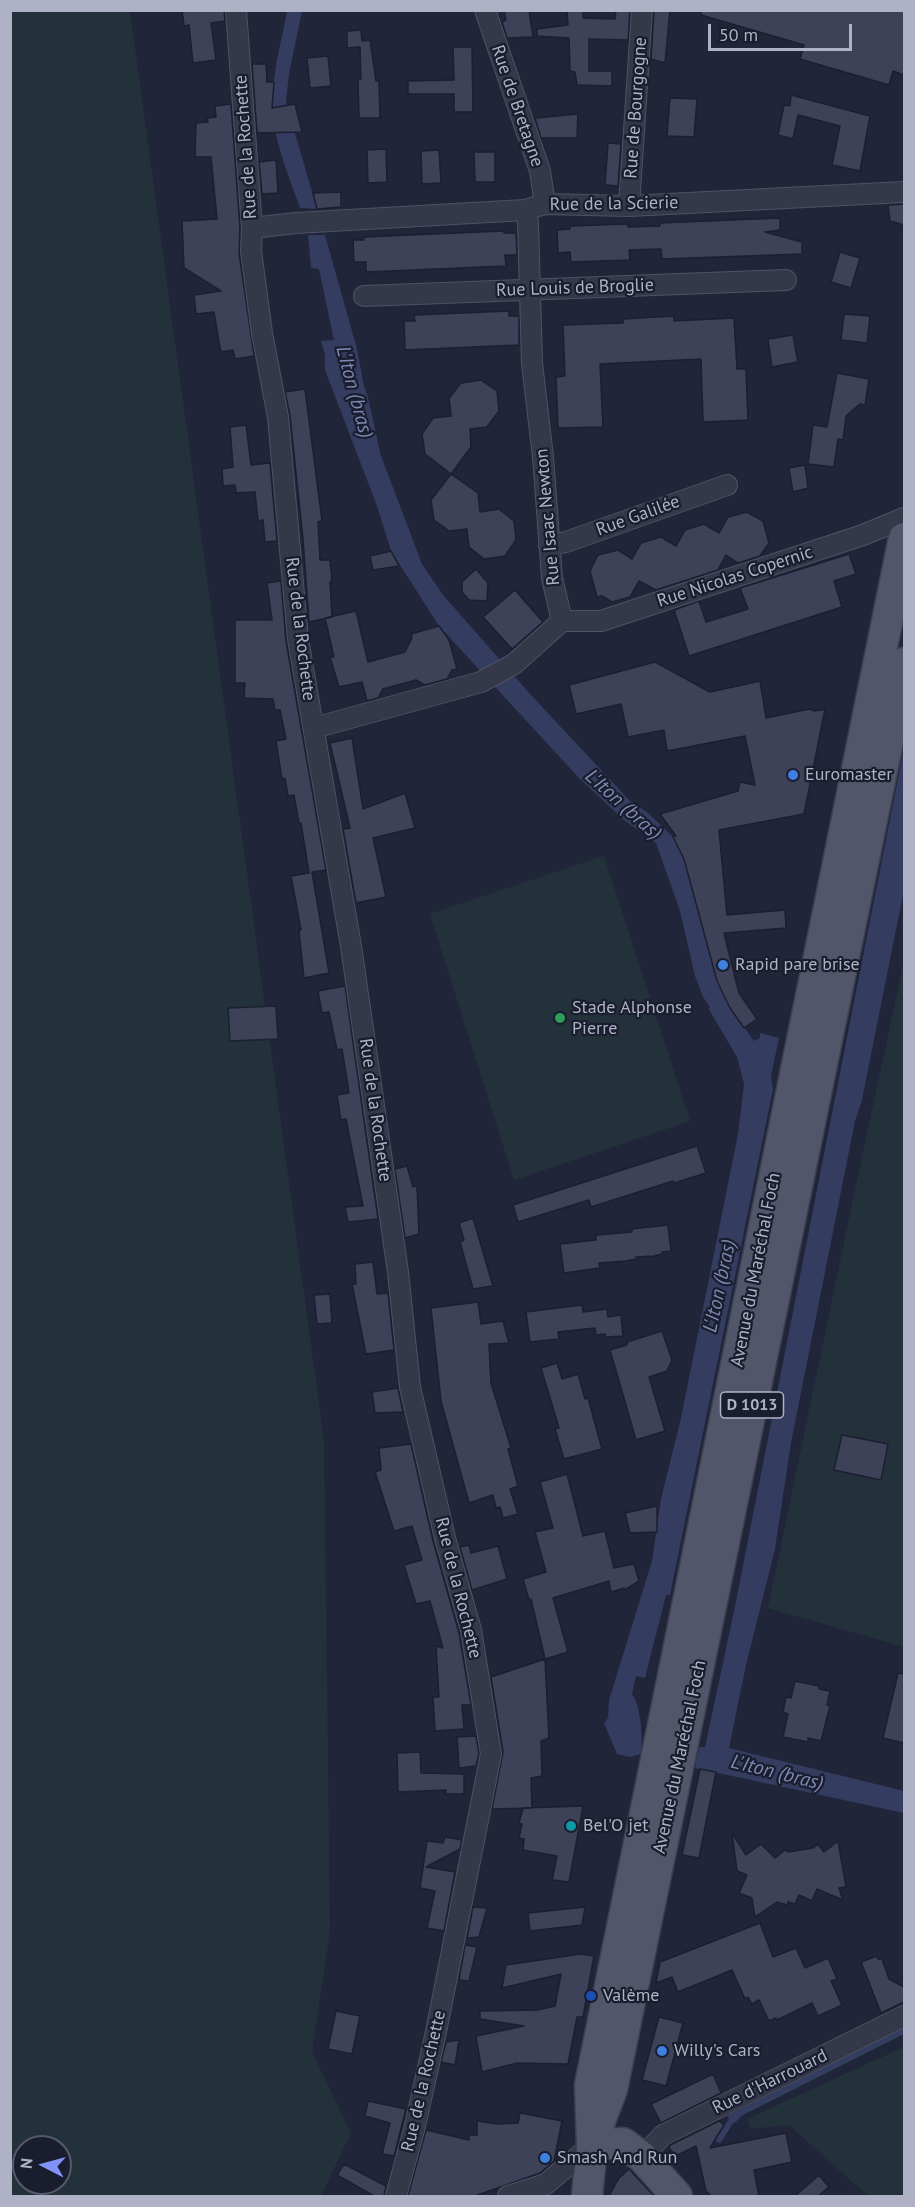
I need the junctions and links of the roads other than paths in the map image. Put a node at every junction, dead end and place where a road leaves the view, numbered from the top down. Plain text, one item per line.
1 (236, 10) edge
2 (485, 10) edge
3 (642, 10) edge
4 (904, 192) edge
5 (545, 204) junction
6 (629, 206) junction
7 (525, 210) junction
8 (252, 228) junction
9 (786, 280) dead end
10 (530, 289) junction
11 (364, 296) dead end
12 (727, 485) dead end
13 (904, 518) edge
14 (904, 538) edge
15 (549, 545) junction
16 (562, 621) junction
17 (904, 663) edge
18 (314, 728) junction
19 (904, 2016) edge
20 (592, 2145) junction
21 (642, 2157) junction
22 (396, 2196) edge
23 (508, 2196) edge
24 (572, 2196) edge
25 (587, 2196) edge
26 (677, 2196) edge

1 - 8 street, Rue de la Rochette
2 - 5 street, Rue de Bretagne
3 - 6 street, Rue de Bourgogne
4 - 6 street, Rue de la Scierie
5 - 6 street, Rue de la Scierie
5 - 7 street, Rue de la Scierie
7 - 8 street, Rue de la Scierie
7 - 10 street, Rue Isaac Newton
8 - 18 street, Rue de la Rochette
9 - 10 street, Rue Louis de Broglie
10 - 11 street, Rue Louis de Broglie
10 - 15 street, Rue Isaac Newton
12 - 15 street, Rue Galilée
13 - 16 street, Rue Nicolas Copernic
14 - 20 main road, Avenue du Maréchal Foch / D 1013
15 - 16 street, Rue Isaac Newton
16 - 18 street
17 - 20 main road, Avenue du Maréchal Foch / D 1013
18 - 22 street, Rue de la Rochette
19 - 21 street, Rue d'Harrouard
20 - 21 main road
20 - 23 street
20 - 24 main road, Avenue du Maréchal Foch / D 1013
20 - 25 main road, Avenue du Maréchal Foch / D 1013
21 - 26 main road

